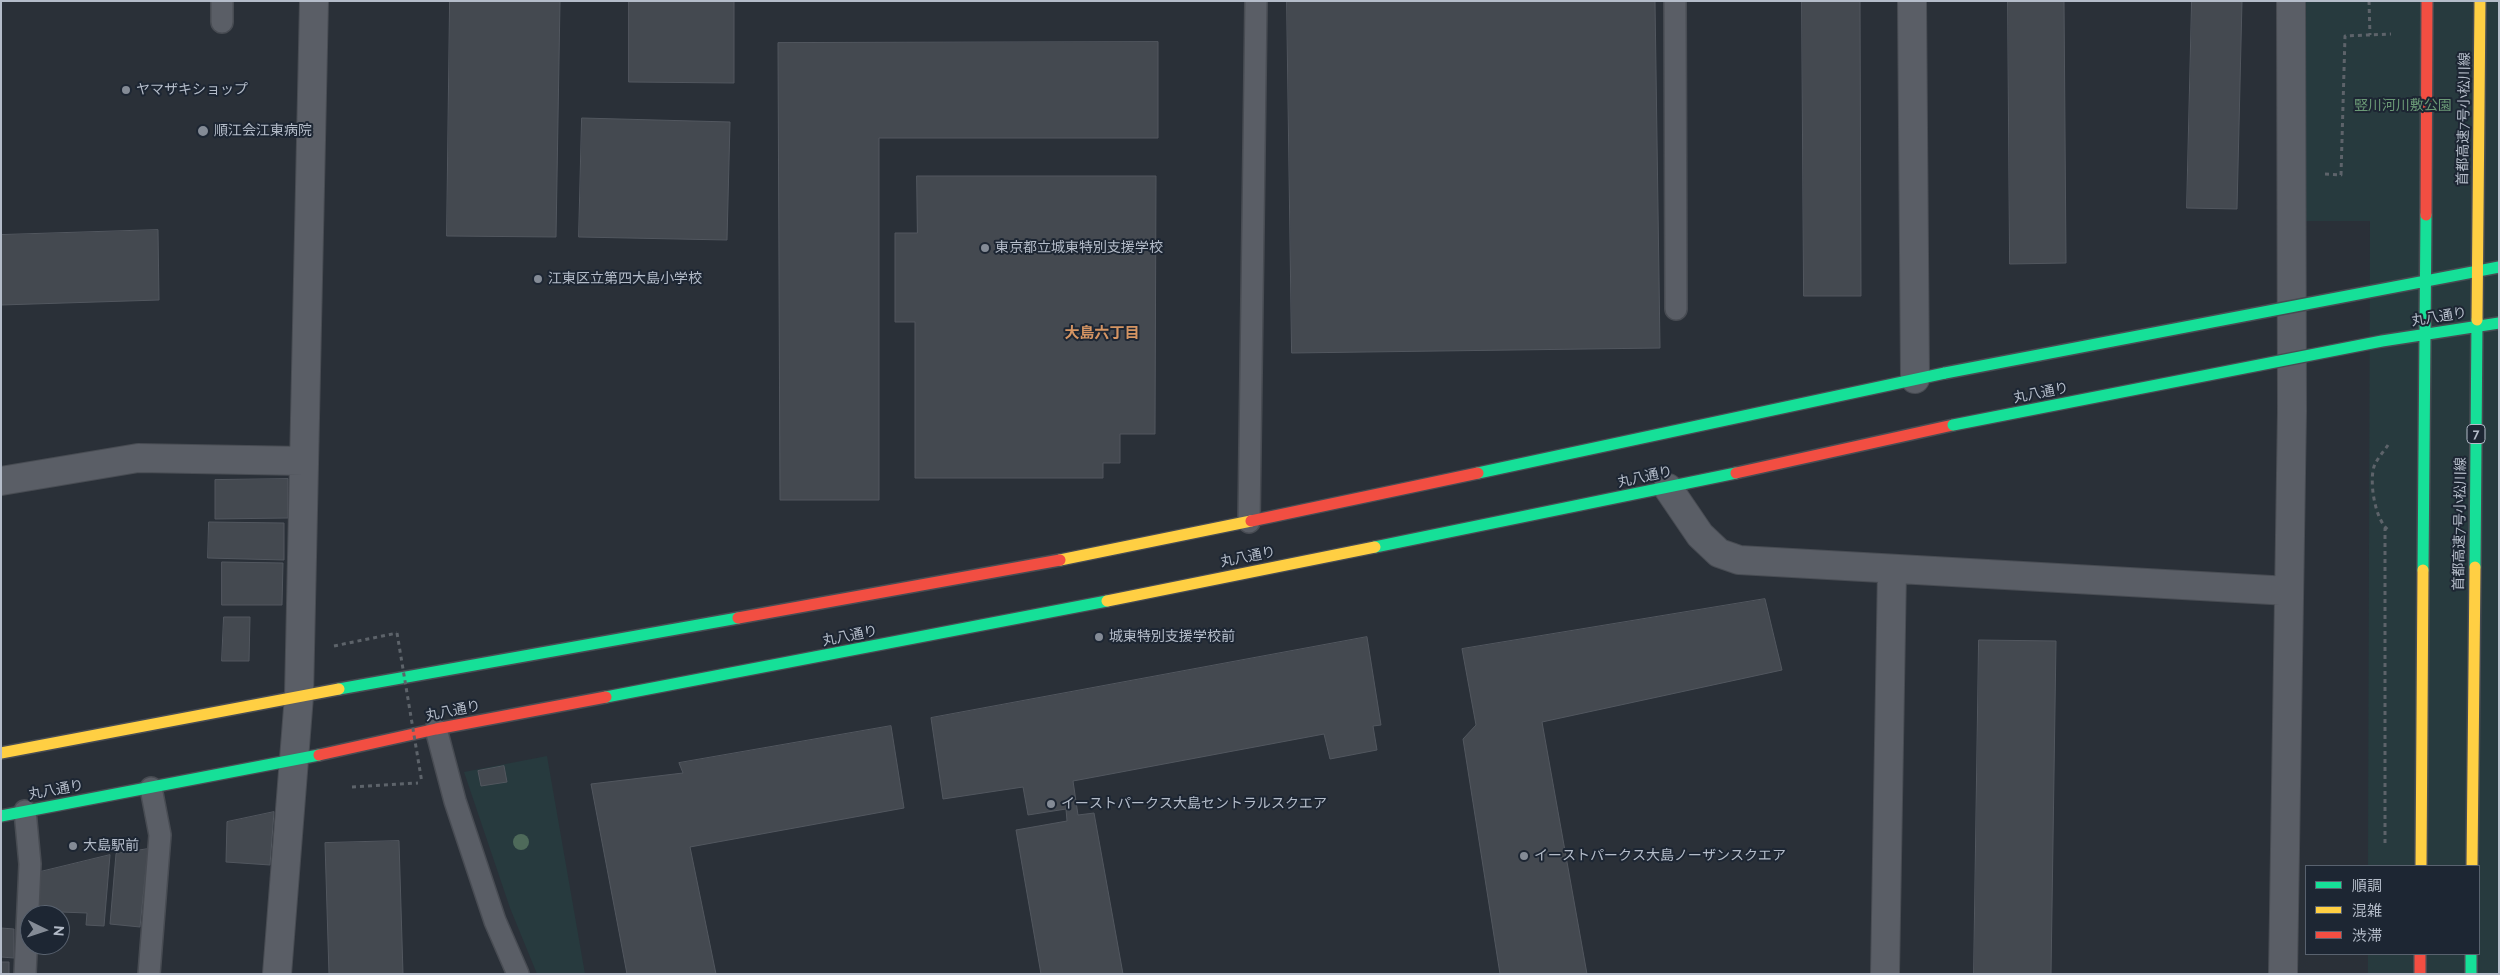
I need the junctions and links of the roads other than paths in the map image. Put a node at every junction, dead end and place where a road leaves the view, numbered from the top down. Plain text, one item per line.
1 (314, 1) edge
2 (1256, 1) edge
3 (1675, 1) edge
4 (1912, 1) edge
5 (2291, 1) edge
6 (2427, 1) edge
7 (2480, 1) edge
8 (2499, 267) edge
9 (1676, 309) dead end
10 (2499, 323) edge
11 (1915, 379) junction
12 (302, 461) junction
13 (1, 481) edge
14 (1668, 488) junction
15 (1249, 522) junction
16 (1892, 570) junction
17 (2289, 591) junction
18 (299, 696) junction
19 (436, 729) junction
20 (1, 753) edge
21 (295, 760) junction
22 (151, 788) junction
23 (25, 811) junction
24 (1, 816) edge
25 (2421, 865) edge
26 (2472, 865) edge
27 (2420, 955) edge
28 (2471, 955) edge
29 (26, 974) edge
30 (149, 974) edge
31 (277, 974) edge
32 (518, 974) edge
33 (1884, 974) edge
34 (2283, 974) edge
35 (2420, 974) edge
36 (2471, 974) edge

1 - 12 street
2 - 15 lane
3 - 9 lane
4 - 11 street
5 - 17 street
6 - 25 main road, bridge
7 - 26 main road, 首都高速7号小松川線 / 7, bridge
8 - 11 main road, bridge
10 - 14 main road, 丸八通り, bridge
11 - 15 main road
12 - 13 street
12 - 18 street
14 - 16 street
14 - 19 main road, 丸八通り
15 - 18 main road
16 - 17 street
16 - 33 street
17 - 34 street
18 - 20 main road
18 - 21 street
19 - 21 main road, 丸八通り
19 - 32 lane
21 - 22 main road, 丸八通り
21 - 31 street
22 - 23 main road, 丸八通り
22 - 30 lane
23 - 24 main road, 丸八通り
23 - 29 lane
27 - 35 main road
28 - 36 main road

